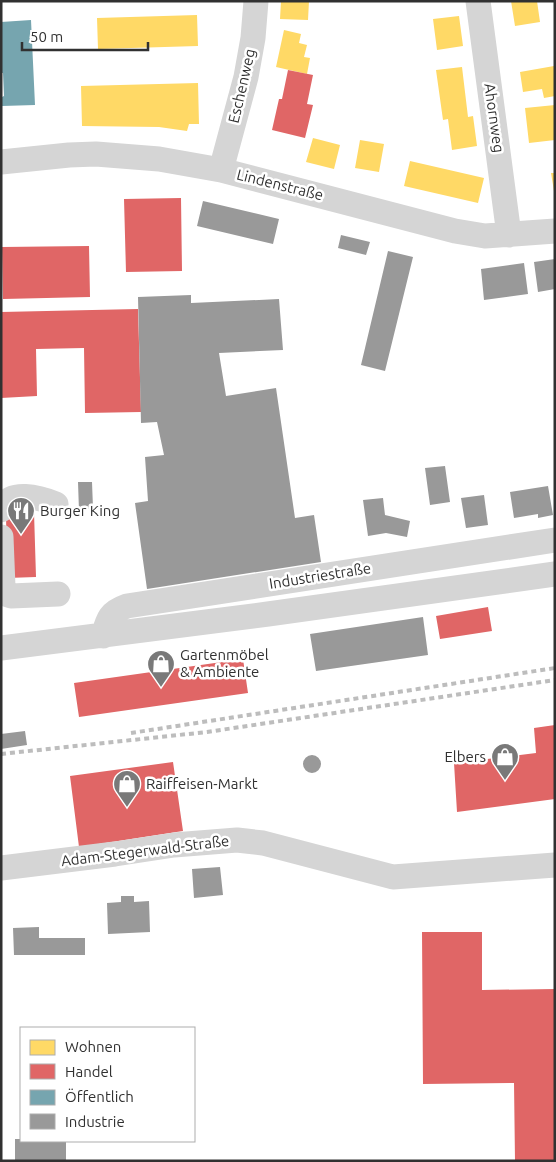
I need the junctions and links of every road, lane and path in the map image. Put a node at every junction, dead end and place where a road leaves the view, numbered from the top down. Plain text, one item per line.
1 (256, 1) edge
2 (478, 1) edge
3 (1, 162) edge
4 (221, 170) junction
5 (555, 231) edge
6 (508, 235) junction
7 (56, 504) dead end
8 (1, 510) edge
9 (1, 537) edge
10 (555, 540) edge
11 (555, 574) edge
12 (58, 594) dead end
13 (102, 636) junction
14 (1, 648) edge
15 (555, 865) edge
16 (1, 868) edge

1 - 4 street, Eschenweg
2 - 6 street, Ahornweg
3 - 4 street, Lindenstraße
4 - 6 street, Lindenstraße
5 - 6 street, Lindenstraße
7 - 8 street
9 - 12 street
10 - 13 street, Industriestraße
11 - 13 street, Industriestraße
13 - 14 street, Industriestraße
15 - 16 street, Adam-Stegerwald-Straße

